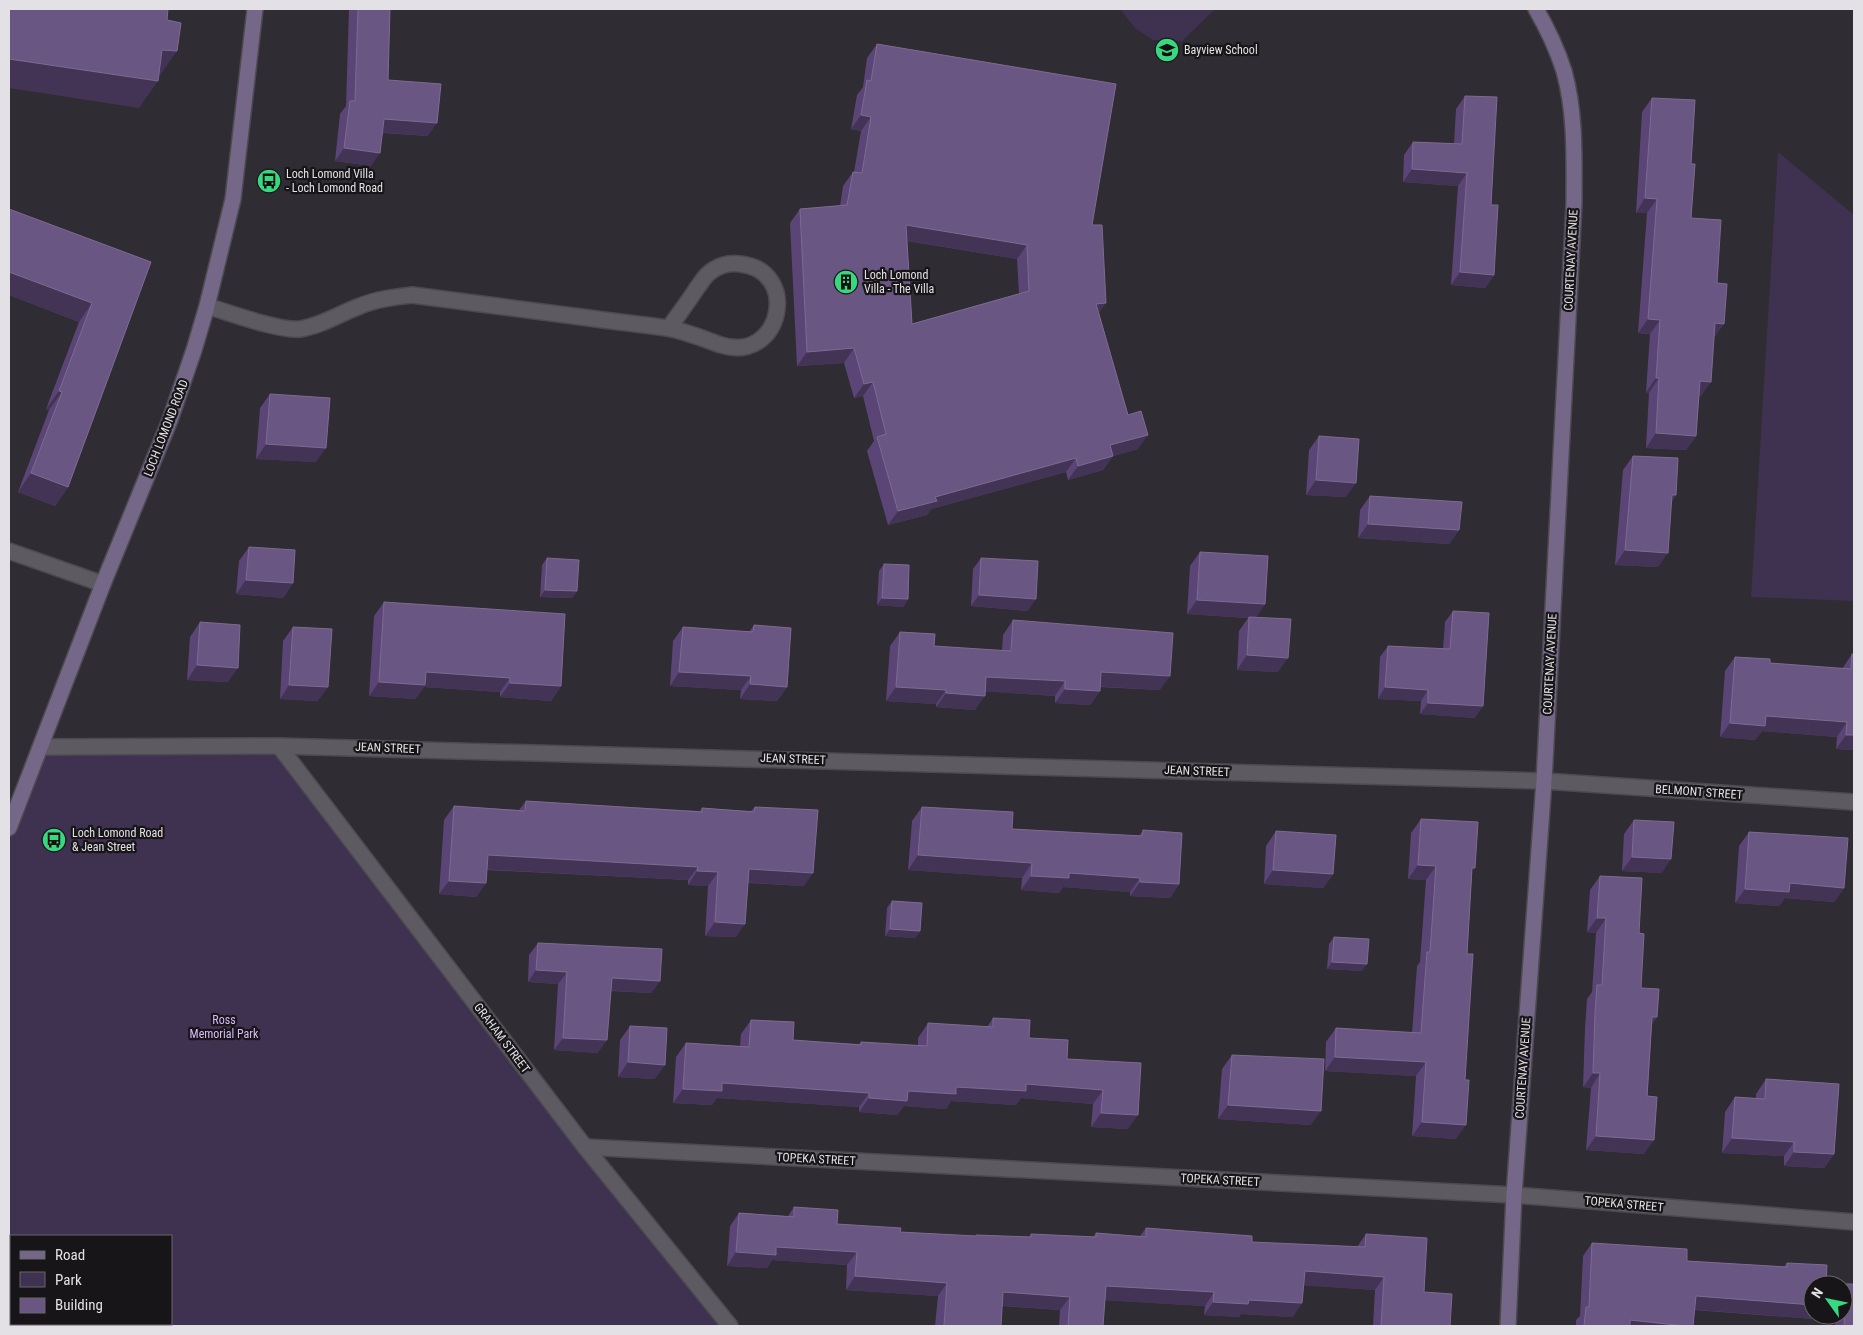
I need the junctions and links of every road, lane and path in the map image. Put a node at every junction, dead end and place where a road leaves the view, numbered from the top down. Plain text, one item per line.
1 (255, 9) edge
2 (1536, 9) edge
3 (208, 306) junction
4 (669, 328) junction
5 (9, 551) edge
6 (103, 584) junction
7 (278, 746) junction
8 (41, 747) junction
9 (1544, 781) junction
10 (1854, 802) edge
11 (9, 828) edge
12 (585, 1147) junction
13 (1514, 1195) junction
14 (1854, 1222) edge
15 (730, 1326) edge
16 (1508, 1326) edge

1 - 3 street, LOCH LOMOND ROAD
2 - 9 street, COURTENAY AVENUE
3 - 4 street
3 - 6 street, LOCH LOMOND ROAD
4 - 4 street
5 - 6 street
6 - 8 street, LOCH LOMOND ROAD
7 - 8 street, JEAN STREET
7 - 9 street, JEAN STREET
7 - 12 street, GRAHAM STREET
8 - 11 street, LOCH LOMOND ROAD
9 - 10 street, BELMONT STREET
9 - 13 street, COURTENAY AVENUE
12 - 13 street, TOPEKA STREET
12 - 15 street, GRAHAM STREET
13 - 14 street, TOPEKA STREET
13 - 16 street, COURTENAY AVENUE

